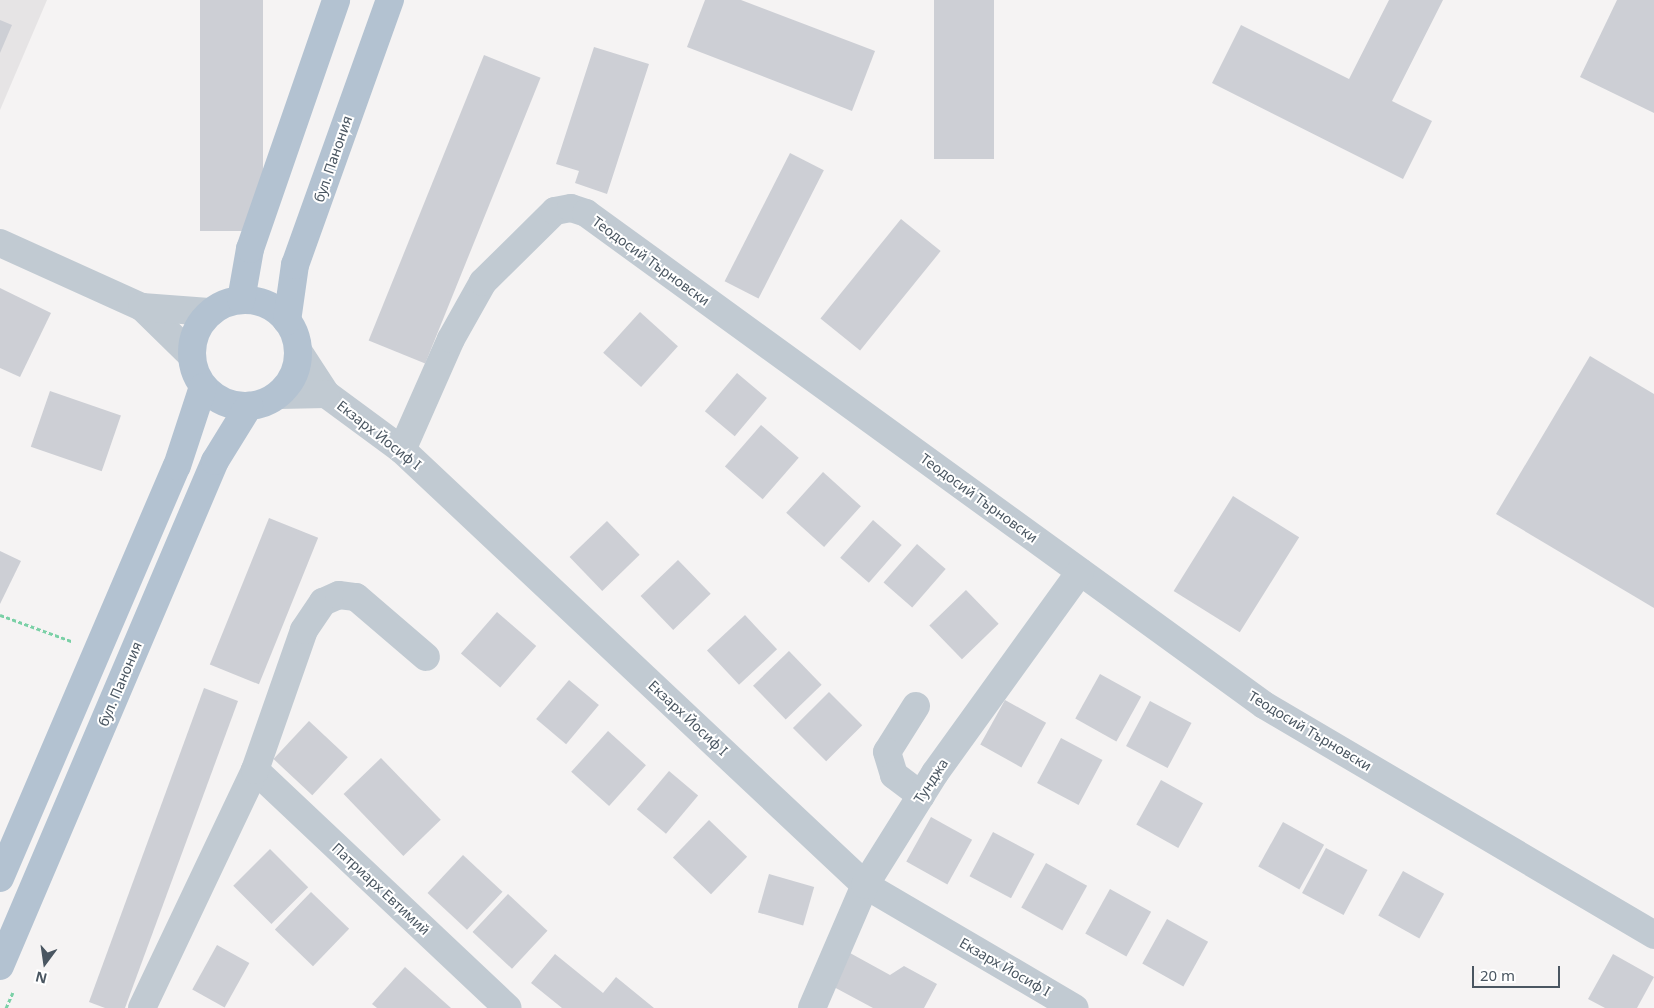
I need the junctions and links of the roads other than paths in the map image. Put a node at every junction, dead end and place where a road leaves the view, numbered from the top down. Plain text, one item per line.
1 (336, 0) edge
2 (390, 0) edge
3 (0, 243) edge
4 (241, 300) junction
5 (142, 307) junction
6 (210, 312) junction
7 (287, 320) junction
8 (298, 351) junction
9 (191, 355) junction
10 (203, 387) junction
11 (326, 394) junction
12 (279, 395) junction
13 (249, 406) junction
14 (402, 450) junction
15 (1080, 572) junction
16 (426, 657) dead end
17 (916, 706) dead end
18 (254, 770) junction
19 (921, 795) junction
20 (0, 878) edge
21 (865, 885) junction
22 (1654, 935) edge
23 (0, 966) edge
24 (142, 1008) edge
25 (508, 1008) edge
26 (812, 1008) edge
27 (1075, 1008) edge

1 - 4 main road
2 - 7 main road, бул. Панония
3 - 5 street
4 - 6 main road
4 - 7 main road
5 - 6 street
5 - 9 street
6 - 9 main road
7 - 8 main road
8 - 11 street, Екзарх Йосиф I
8 - 12 main road
9 - 10 main road
10 - 13 main road
10 - 20 main road
11 - 12 street, Екзарх Йосиф I
11 - 14 street, Екзарх Йосиф I
12 - 13 main road
13 - 23 main road, бул. Панония
14 - 15 street, Теодосий Търновски
14 - 21 street, Екзарх Йосиф I
15 - 19 street, Тунджа
15 - 22 street, Теодосий Търновски
16 - 18 street
17 - 19 street
18 - 24 street
18 - 25 street, Патриарх Евтимий
19 - 21 street, Тунджа
21 - 26 street, Тунджа
21 - 27 street, Екзарх Йосиф I

